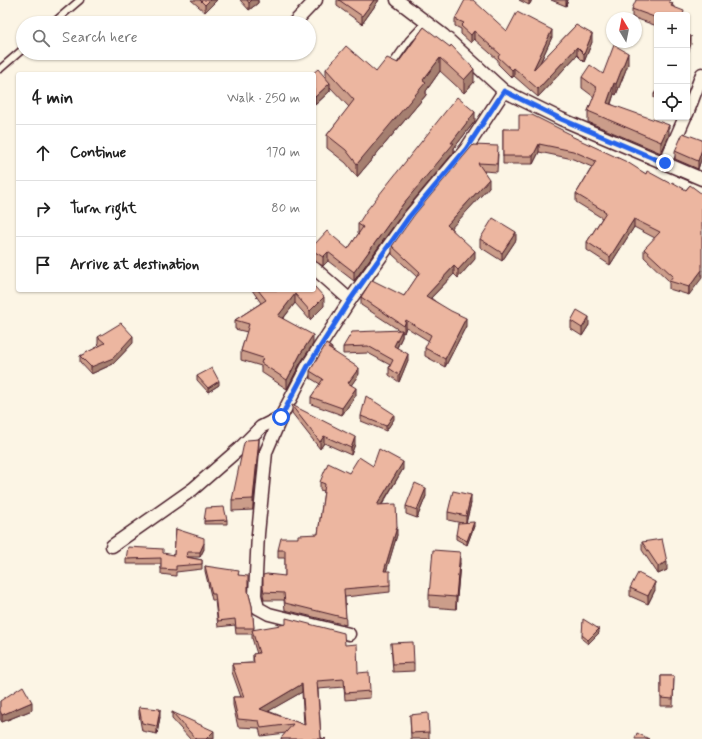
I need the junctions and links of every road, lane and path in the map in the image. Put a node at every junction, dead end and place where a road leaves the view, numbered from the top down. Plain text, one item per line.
1 (80, 0) edge
2 (316, 0) edge
3 (397, 0) edge
4 (61, 16) edge
5 (301, 16) edge
6 (426, 22) junction
7 (16, 55) edge
8 (390, 68) edge
9 (0, 69) edge
10 (702, 74) edge
11 (504, 91) junction
12 (690, 106) edge
13 (685, 120) edge
14 (665, 163) junction
15 (702, 179) edge
16 (316, 270) edge
17 (350, 300) junction
18 (281, 417) junction
19 (112, 546) dead end
20 (349, 634) dead end

1 - 4 lane
2 - 5 street
3 - 6 street
6 - 8 lane
6 - 11 street
7 - 9 lane
10 - 12 street
11 - 14 street
11 - 17 street
13 - 14 street
14 - 15 street
16 - 17 street
17 - 18 street
18 - 19 street
18 - 20 street

